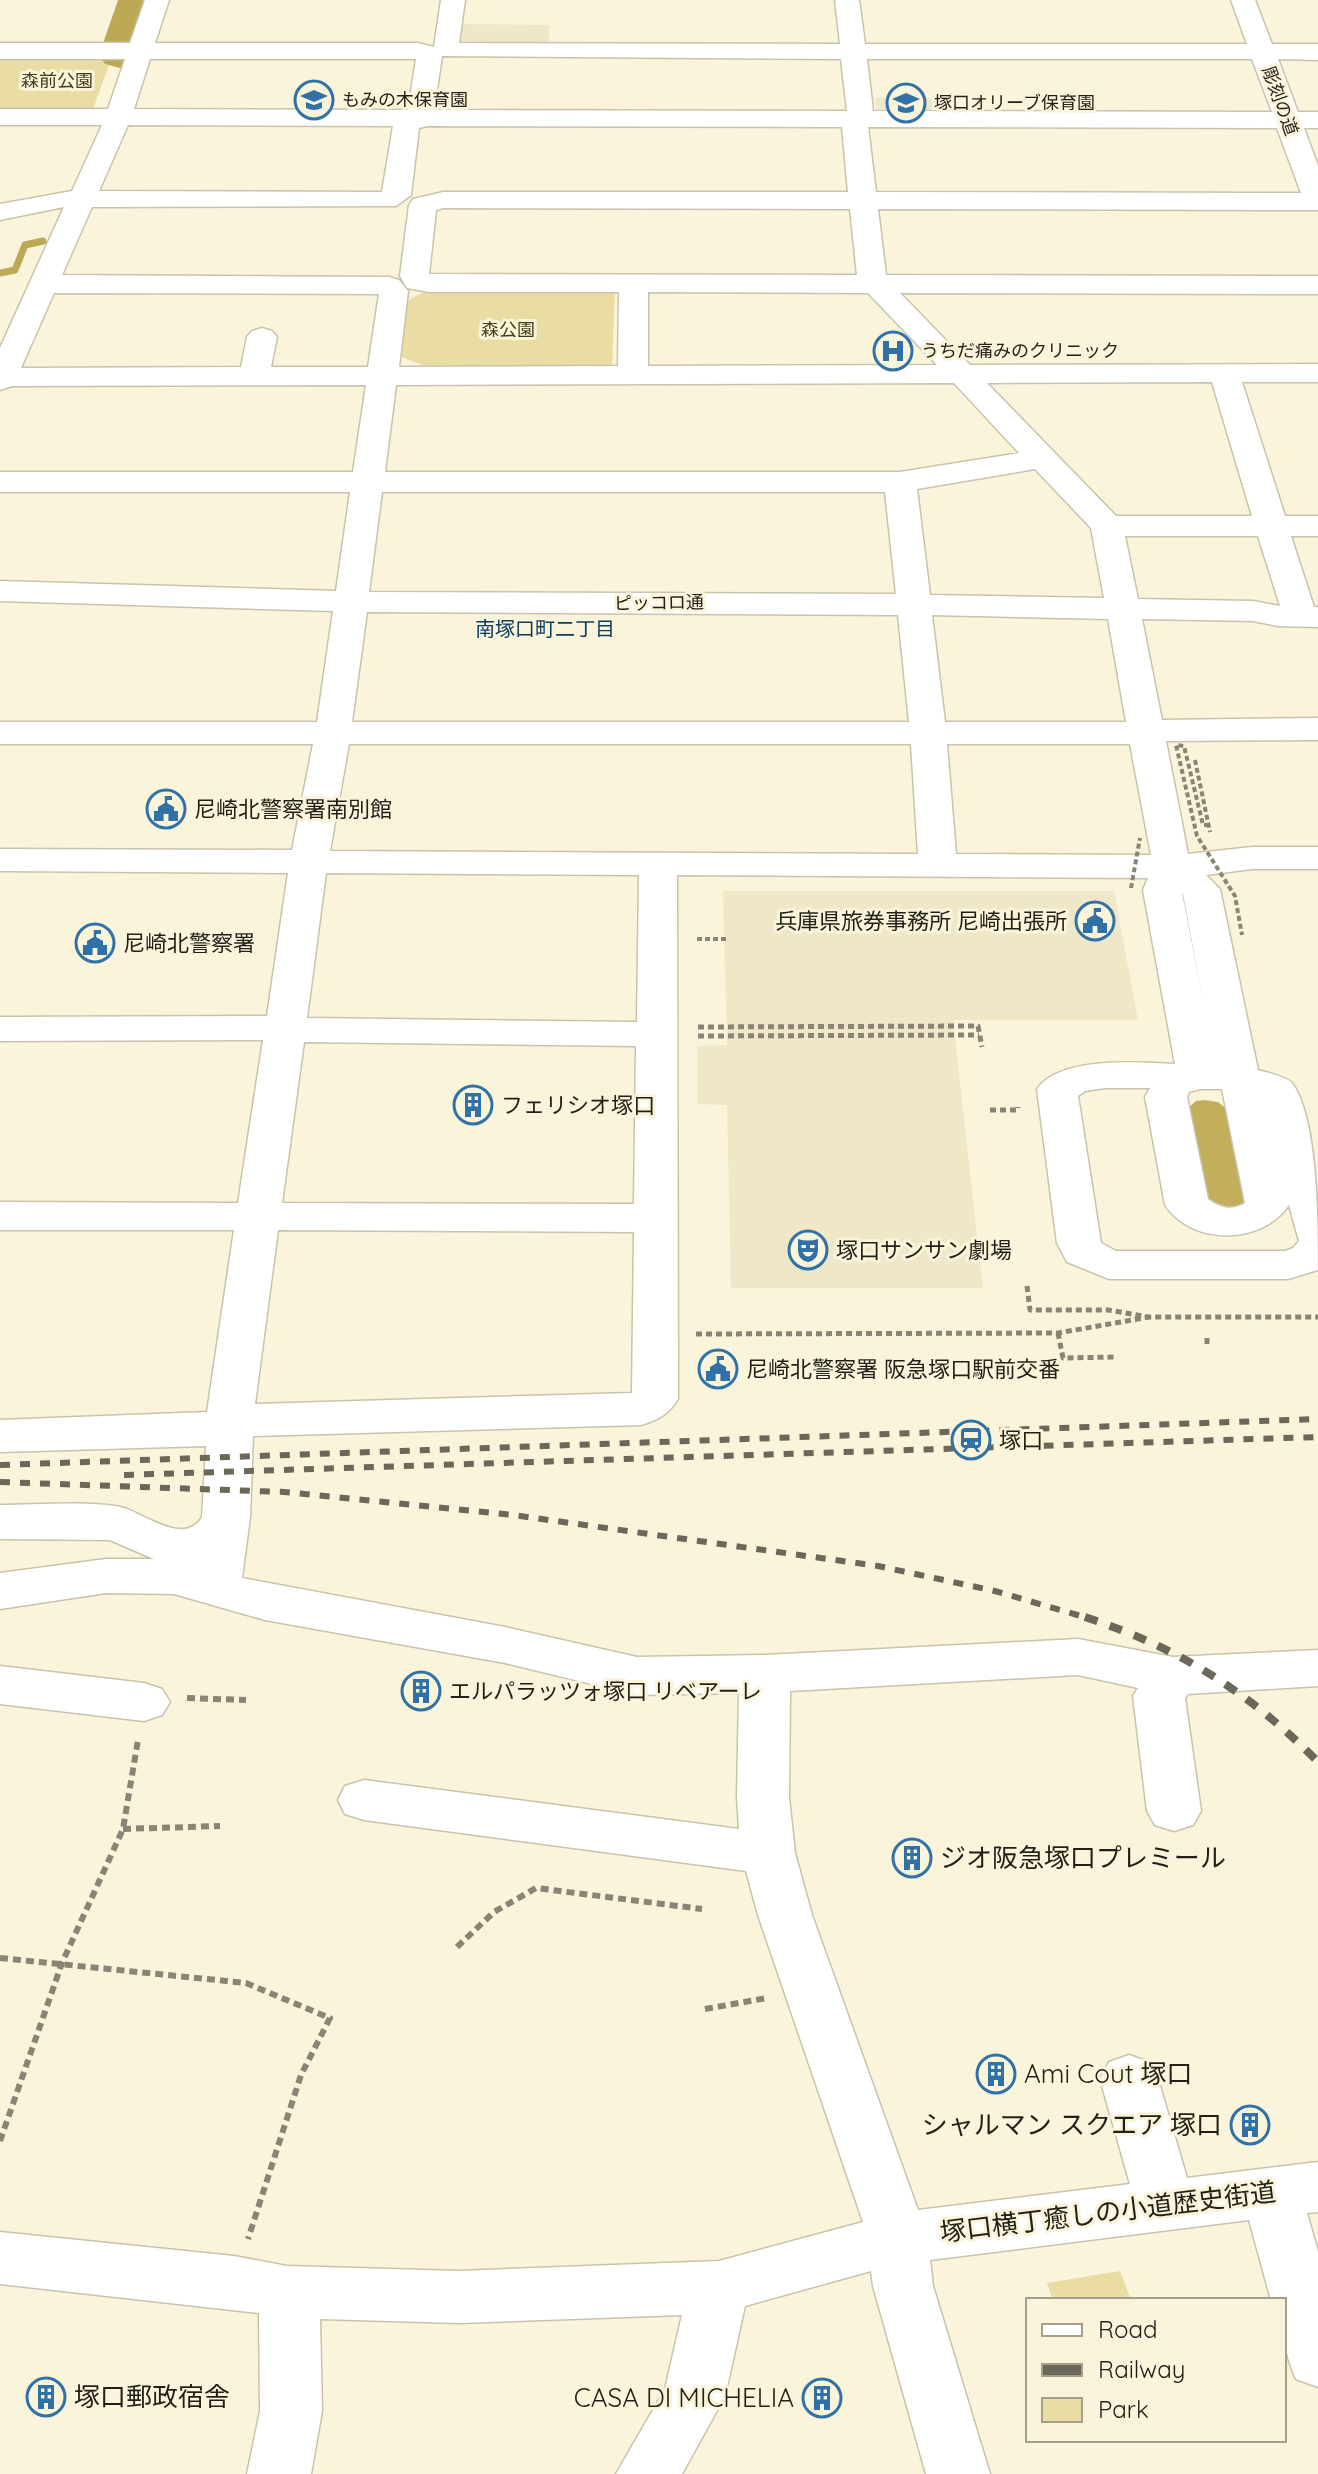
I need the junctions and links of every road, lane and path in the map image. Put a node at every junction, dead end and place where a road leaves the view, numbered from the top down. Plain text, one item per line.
1 (453, 0) edge
2 (847, 0) edge
3 (1243, 0) edge
4 (1256, 0) edge
5 (154, 11) edge
6 (120, 22) dead end
7 (0, 51) edge
8 (141, 51) junction
9 (853, 52) junction
10 (1269, 52) junction
11 (1318, 52) edge
12 (0, 117) edge
13 (1302, 117) edge
14 (118, 118) junction
15 (414, 120) junction
16 (854, 120) junction
17 (82, 199) junction
18 (864, 201) junction
19 (1318, 201) edge
20 (0, 212) edge
21 (634, 283) junction
22 (42, 284) junction
23 (878, 284) junction
24 (1318, 285) edge
25 (262, 337) dead end
26 (964, 373) junction
27 (1224, 373) junction
28 (1318, 373) edge
29 (633, 376) junction
30 (254, 377) junction
31 (383, 377) junction
32 (1, 379) edge
33 (1044, 458) junction
34 (0, 482) edge
35 (368, 482) junction
36 (900, 482) junction
37 (1107, 526) junction
38 (1271, 526) junction
39 (1318, 526) edge
40 (0, 591) edge
41 (352, 600) junction
42 (915, 607) junction
43 (1123, 609) junction
44 (1309, 617) edge
45 (1318, 729) edge
46 (0, 733) edge
47 (333, 733) junction
48 (928, 733) junction
49 (1147, 733) junction
50 (1209, 825) dead end
51 (1140, 838) dead end
52 (1318, 858) edge
53 (0, 860) edge
54 (309, 861) junction
55 (658, 863) junction
56 (938, 866) junction
57 (1172, 867) junction
58 (1131, 888) dead end
59 (1242, 935) dead end
60 (692, 939) dead end
61 (728, 939) dead end
62 (284, 1028) junction
63 (0, 1029) edge
64 (681, 1032) junction
65 (979, 1035) junction
66 (731, 1036) junction
67 (776, 1037) dead end
68 (982, 1047) dead end
69 (1219, 1077) junction
70 (1016, 1097) dead end
71 (1143, 1108) dead end
72 (990, 1110) dead end
73 (258, 1215) junction
74 (0, 1216) edge
75 (654, 1218) junction
76 (1318, 1237) edge
77 (1264, 1242) dead end
78 (1318, 1247) edge
79 (1027, 1286) dead end
80 (1149, 1317) junction
81 (1318, 1317) edge
82 (1058, 1333) junction
83 (686, 1334) dead end
84 (1207, 1338) dead end
85 (1207, 1347) dead end
86 (1116, 1357) dead end
87 (230, 1421) junction
88 (0, 1436) edge
89 (226, 1517) junction
90 (0, 1522) edge
91 (117, 1523) junction
92 (106, 1576) junction
93 (216, 1589) junction
94 (0, 1591) edge
95 (1318, 1668) edge
96 (765, 1674) junction
97 (1173, 1676) junction
98 (0, 1685) edge
99 (246, 1700) dead end
100 (144, 1702) junction
101 (364, 1800) dead end
102 (1174, 1811) dead end
103 (220, 1826) dead end
104 (123, 1829) junction
105 (768, 1853) junction
106 (702, 1909) dead end
107 (457, 1947) dead end
108 (0, 1958) edge
109 (62, 1963) junction
110 (811, 1990) junction
111 (705, 2009) dead end
112 (1129, 2079) dead end
113 (0, 2141) edge
114 (1294, 2189) edge
115 (1166, 2205) junction
116 (898, 2238) junction
117 (0, 2258) edge
118 (260, 2287) junction
119 (719, 2287) junction
120 (1318, 2360) edge
121 (279, 2474) edge
122 (648, 2474) edge
123 (958, 2474) edge

1 - 9 street
2 - 9 street
3 - 10 street, 彫刻の道
4 - 10 street
5 - 6 street
5 - 8 street
7 - 8 street
8 - 14 street
8 - 15 street
9 - 10 street
9 - 16 street
10 - 11 street
10 - 13 street, 彫刻の道
12 - 14 street
13 - 16 street
13 - 19 street, 彫刻の道
14 - 15 street
14 - 17 street
15 - 16 street
15 - 17 street
16 - 18 street
17 - 20 street
17 - 22 street
18 - 19 street
18 - 21 street
18 - 23 street
21 - 23 street
21 - 29 street
22 - 31 street
22 - 32 street
23 - 24 street
23 - 26 street
25 - 30 street
26 - 27 street
26 - 29 street
26 - 33 street
27 - 28 street
27 - 38 street
29 - 31 street
30 - 31 street
30 - 32 street
31 - 35 street
33 - 36 street
33 - 37 street
34 - 35 street
35 - 36 street
35 - 41 street
36 - 42 street
37 - 38 street
37 - 43 street
38 - 39 street
38 - 44 street
40 - 41 street, ピッコロ通
41 - 42 street, ピッコロ通
41 - 47 street
42 - 43 street, ピッコロ通
42 - 48 street
43 - 44 street, ピッコロ通
43 - 49 street
45 - 49 street
46 - 47 street
47 - 48 street
47 - 54 street
48 - 49 street
48 - 56 street
49 - 57 street
50 - 59 path, bridge
51 - 58 path, bridge
52 - 57 street
53 - 54 street
54 - 55 street
54 - 62 street
55 - 56 street
55 - 64 street
56 - 57 street
57 - 69 street
60 - 61 path
62 - 63 street
62 - 64 street
62 - 73 street
64 - 65 path
64 - 66 path
64 - 75 street
65 - 66 path
65 - 68 path
66 - 67 path
69 - 76 street
69 - 78 street
70 - 72 path
71 - 77 street
73 - 74 street
73 - 75 street
73 - 87 street
75 - 87 street
79 - 80 path
80 - 81 path
80 - 82 path
82 - 83 path
82 - 86 path
84 - 85 path
87 - 88 street
87 - 89 street
89 - 91 street
89 - 93 street
90 - 91 street
91 - 92 street
92 - 93 street
92 - 94 street
93 - 96 street
95 - 97 street
96 - 97 street
96 - 105 street
97 - 102 street
98 - 100 street
99 - 100 path
100 - 104 path
101 - 105 street
103 - 104 path
104 - 109 path
105 - 110 street
106 - 107 path
108 - 109 path
109 - 113 path
109 - 118 path
110 - 111 path
110 - 116 street
112 - 115 street
114 - 115 street, 塚口横丁癒しの小道歴史街道
114 - 120 street
115 - 116 street, 塚口横丁癒しの小道歴史街道
116 - 119 street, 塚口横丁癒しの小道歴史街道
116 - 123 street
117 - 118 street, 塚口横丁癒しの小道歴史街道
118 - 119 street, 塚口横丁癒しの小道歴史街道
118 - 121 street
119 - 122 street

